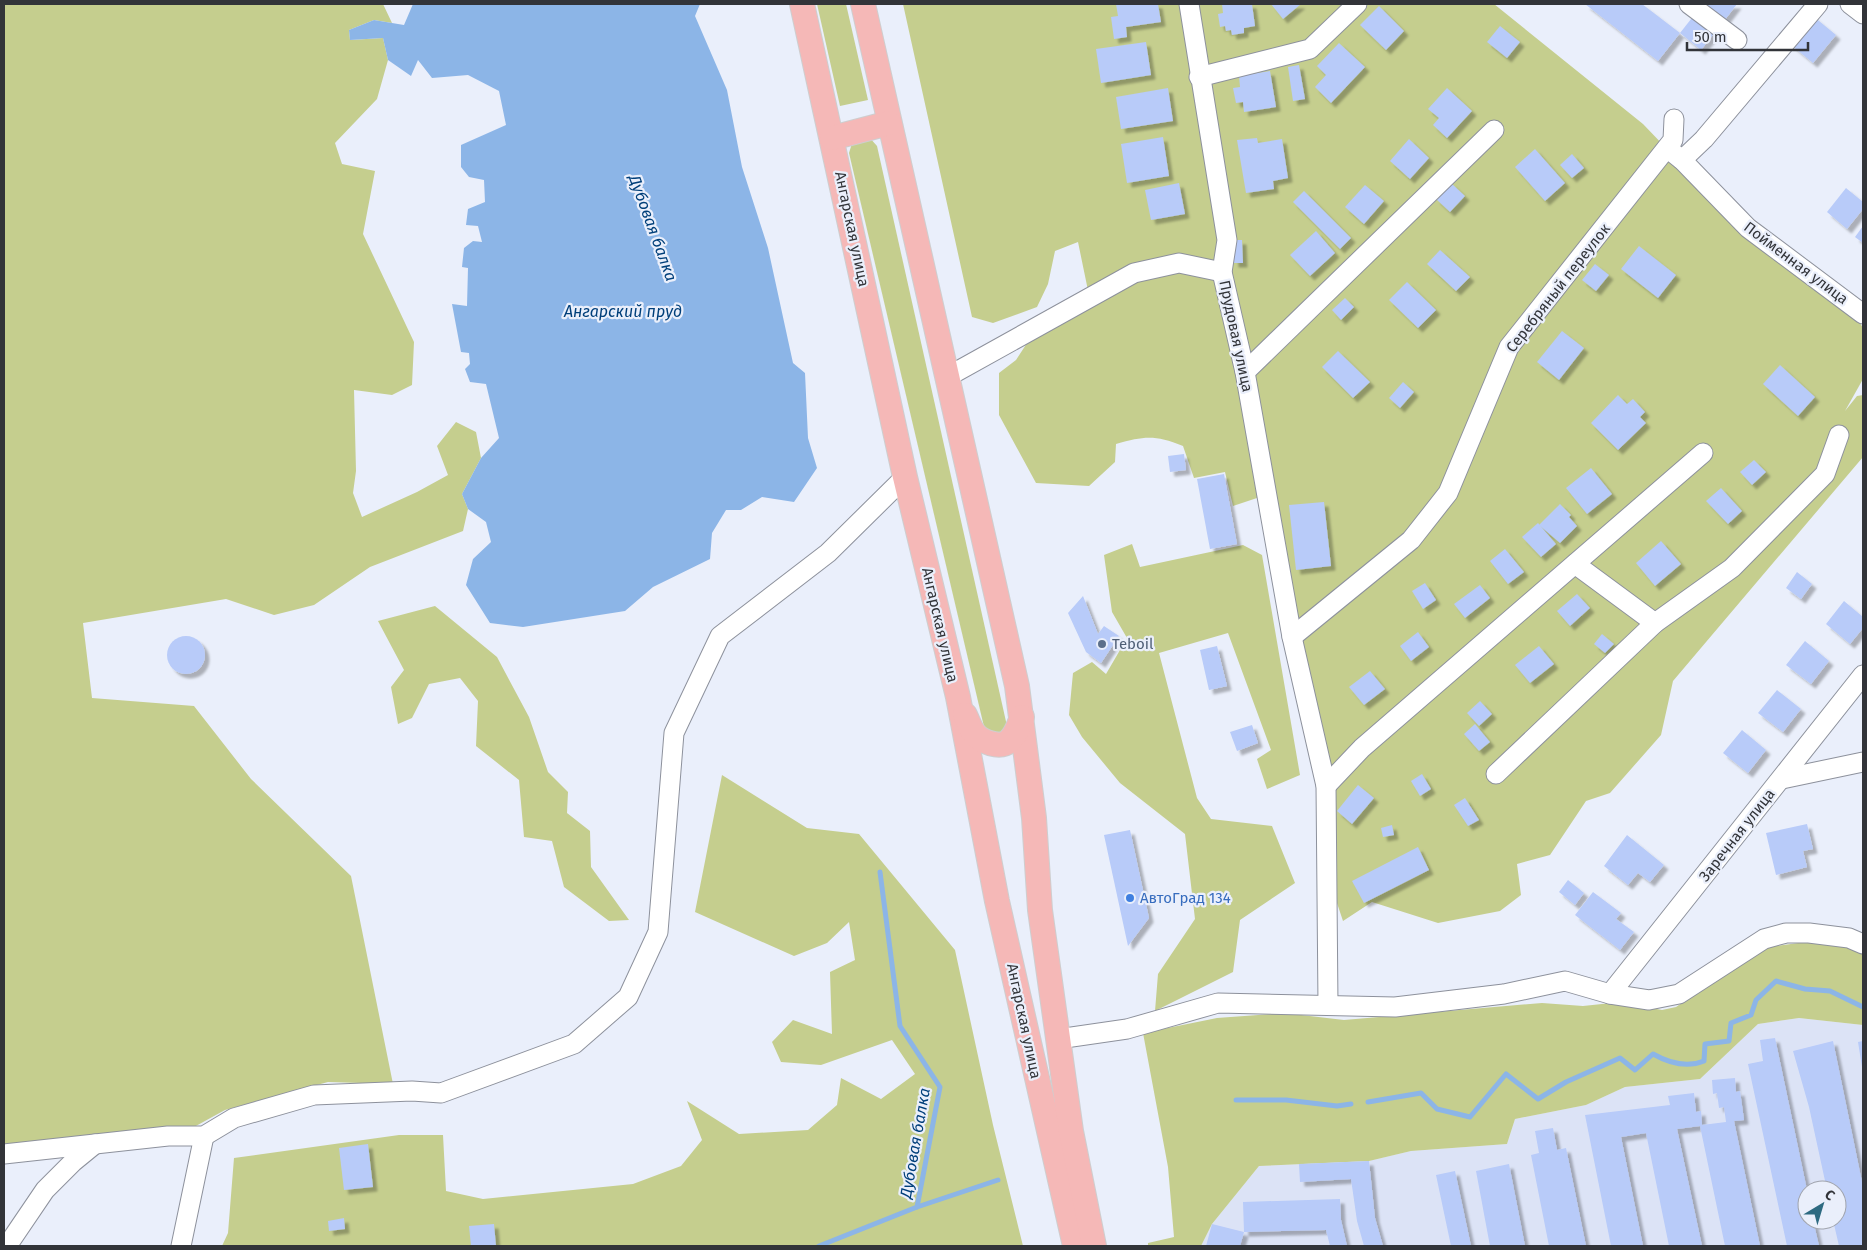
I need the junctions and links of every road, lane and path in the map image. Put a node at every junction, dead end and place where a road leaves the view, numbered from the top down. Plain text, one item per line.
1 (802, 4) edge
2 (863, 4) edge
3 (1189, 4) edge
4 (1357, 4) edge
5 (1689, 4) edge
6 (1818, 4) edge
7 (1850, 4) edge
8 (1863, 14) edge
9 (1737, 40) dead end
10 (1199, 77) junction
11 (1674, 119) dead end
12 (888, 123) junction
13 (1494, 130) dead end
14 (832, 138) junction
15 (1667, 148) junction
16 (1682, 160) junction
17 (1222, 272) junction
18 (1863, 314) edge
19 (1245, 372) junction
20 (947, 377) junction
21 (1839, 435) dead end
22 (1703, 453) dead end
23 (905, 477) junction
24 (1575, 564) junction
25 (1655, 622) junction
26 (1292, 637) junction
27 (1863, 675) edge
28 (958, 697) junction
29 (1022, 717) junction
30 (1863, 762) edge
31 (1496, 774) dead end
32 (1782, 779) junction
33 (1326, 786) junction
34 (1863, 944) edge
35 (1610, 994) junction
36 (1328, 1005) junction
37 (1058, 1038) junction
38 (204, 1136) junction
39 (96, 1144) junction
40 (4, 1154) edge
41 (6, 1246) edge
42 (181, 1246) edge
43 (1075, 1246) edge
44 (1094, 1246) edge

1 - 14 main road, Ангарская улица
2 - 12 main road, Ангарская улица
3 - 10 street, Прудовая улица
4 - 10 street
5 - 9 street
6 - 16 street
7 - 8 street
10 - 17 street, Прудовая улица
11 - 15 street
12 - 14 main road
12 - 20 main road, Ангарская улица
13 - 19 street
14 - 23 main road, Ангарская улица
15 - 16 street, Пойменная улица
15 - 26 street, Серебряный переулок
16 - 18 street, Пойменная улица
17 - 19 street, Прудовая улица
17 - 20 street
19 - 26 street, Прудовая улица
20 - 29 main road, Ангарская улица
21 - 25 street
22 - 24 street
23 - 28 main road, Ангарская улица
23 - 38 street
24 - 25 street
24 - 33 street
25 - 31 street
26 - 33 street, Прудовая улица
27 - 32 street, Заречная улица
28 - 29 main road
28 - 43 main road, Ангарская улица
29 - 37 main road, Ангарская улица
30 - 32 street
32 - 35 street, Заречная улица
33 - 36 street, Прудовая улица
34 - 35 street
35 - 36 street
36 - 37 street
37 - 44 main road, Ангарская улица
38 - 39 street
38 - 42 street
39 - 40 street
39 - 41 street

